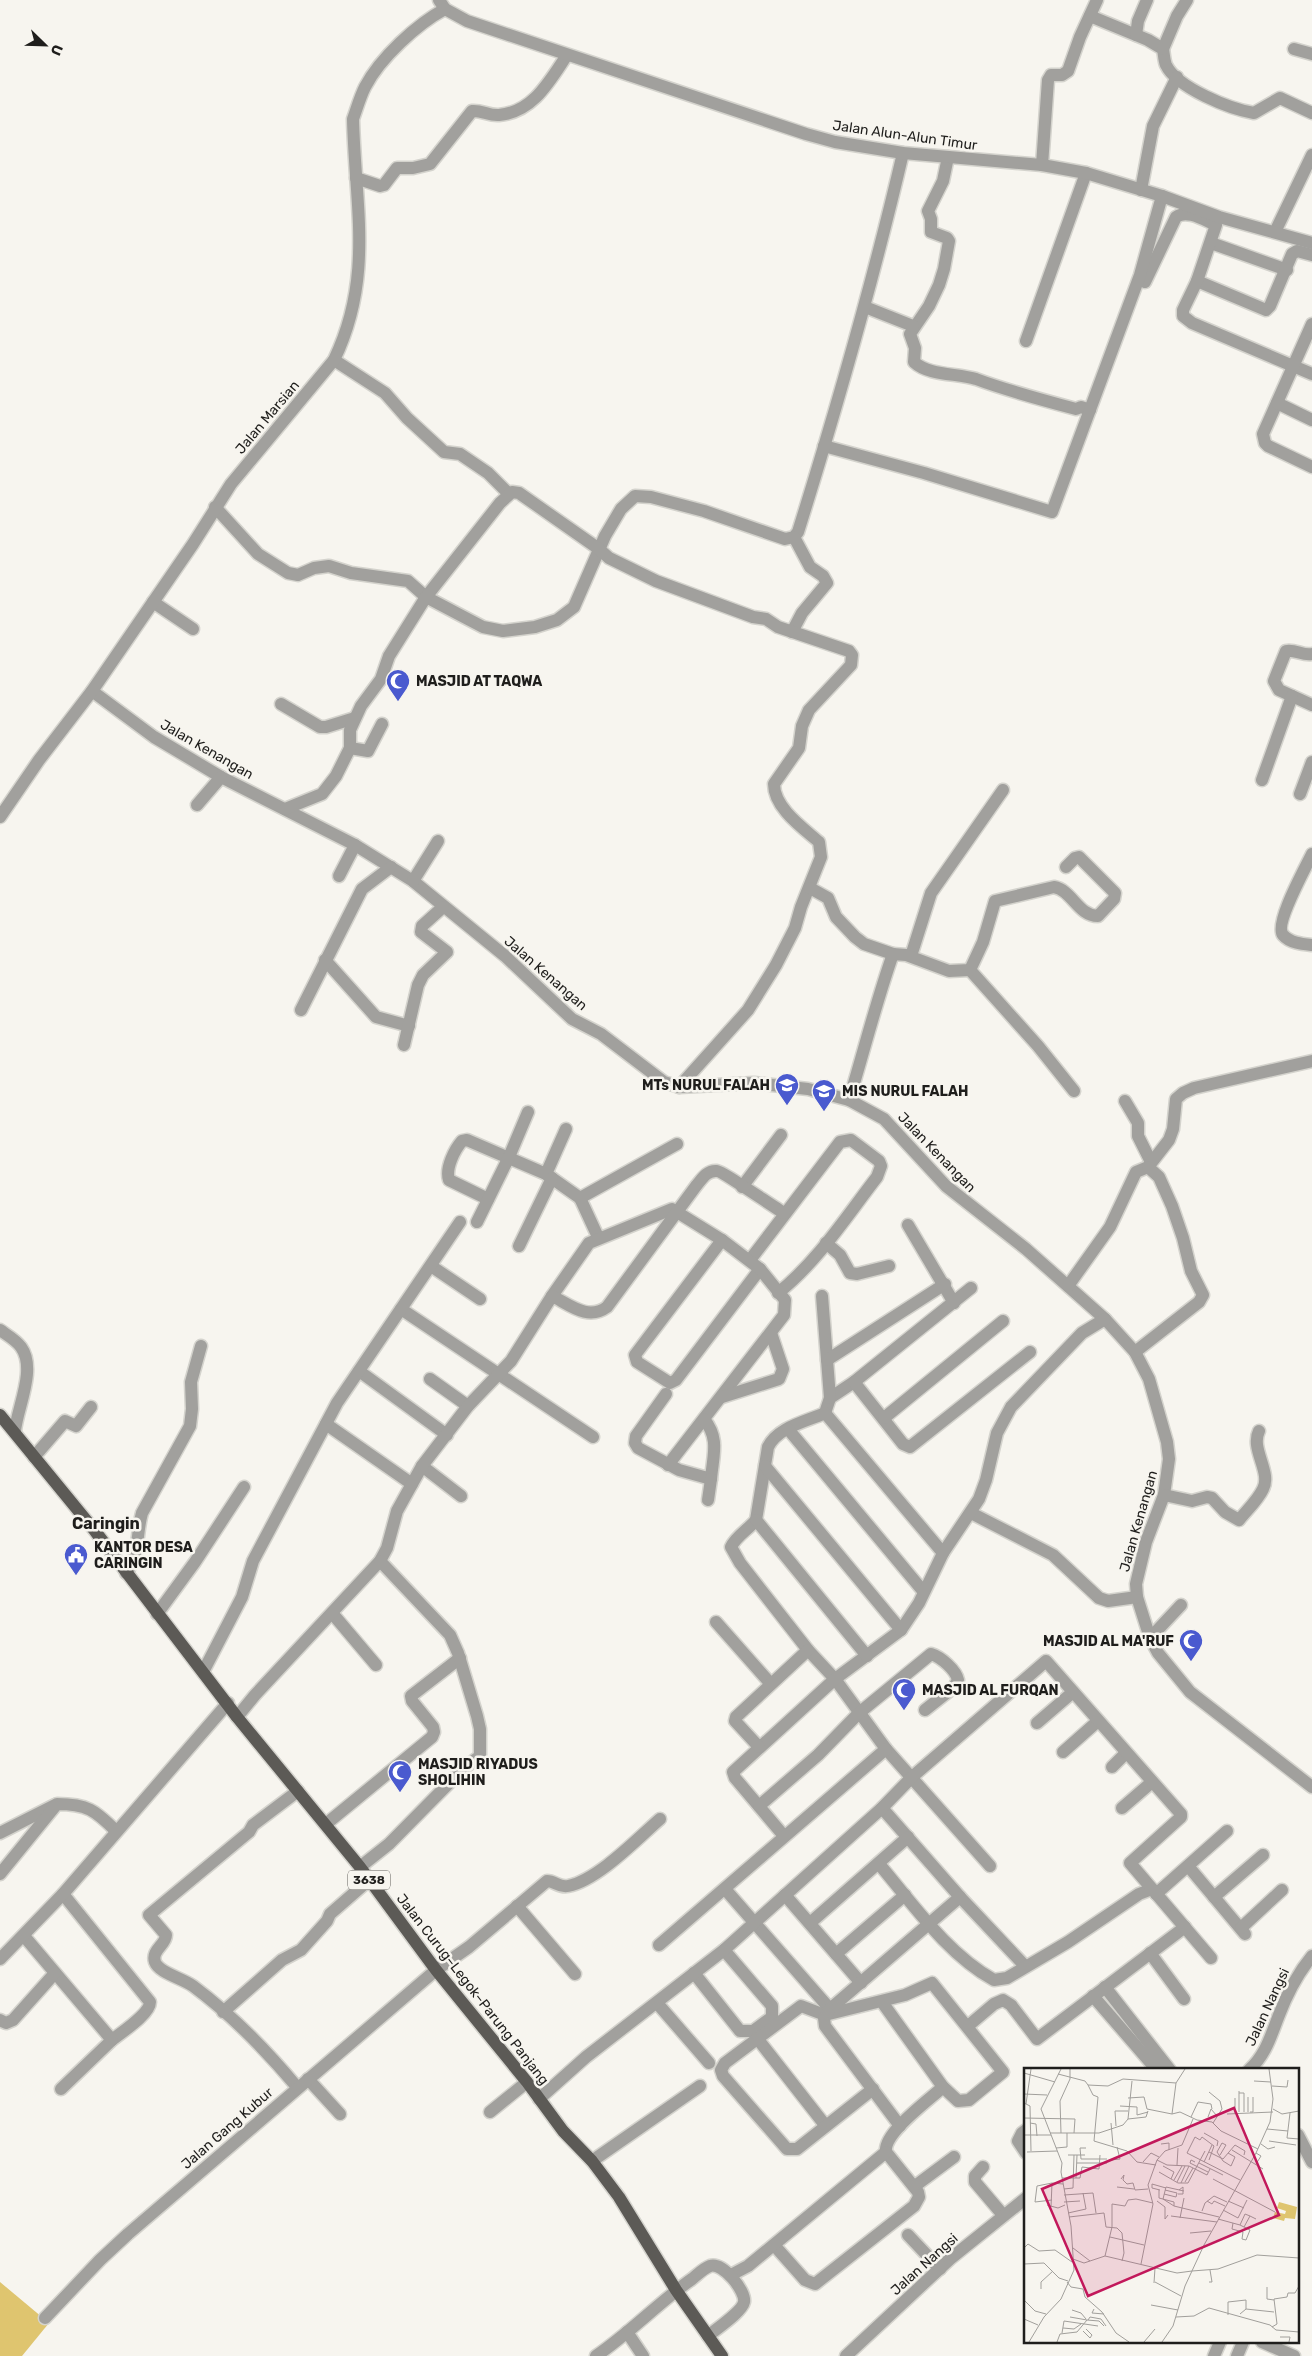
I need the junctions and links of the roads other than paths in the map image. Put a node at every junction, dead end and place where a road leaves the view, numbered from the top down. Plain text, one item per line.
1 (1097, 0) edge
2 (1147, 0) edge
3 (1187, 0) edge
4 (442, 5) edge
5 (1090, 16) junction
6 (1136, 35) junction
7 (1163, 49) junction
8 (1294, 49) dead end
9 (1312, 54) edge
10 (567, 56) junction
11 (1177, 78) junction
12 (1312, 113) edge
13 (903, 153) junction
14 (1312, 155) edge
15 (948, 157) junction
16 (1042, 166) junction
17 (1086, 174) junction
18 (356, 178) junction
19 (1141, 190) junction
20 (1162, 196) junction
21 (1275, 232) junction
22 (1211, 243) junction
23 (1312, 243) edge
24 (1312, 255) edge
25 (1287, 270) junction
26 (1197, 281) junction
27 (1141, 291) dead end
28 (864, 306) junction
29 (1312, 324) edge
30 (913, 326) junction
31 (1026, 342) dead end
32 (334, 360) junction
33 (1293, 365) junction
34 (1312, 374) edge
35 (1277, 403) junction
36 (1090, 410) junction
37 (1312, 420) edge
38 (824, 446) junction
39 (1312, 467) edge
40 (508, 493) junction
41 (215, 507) junction
42 (794, 537) junction
43 (599, 549) junction
44 (426, 597) junction
45 (153, 602) junction
46 (193, 629) dead end
47 (792, 632) junction
48 (1312, 654) edge
49 (92, 691) junction
50 (1292, 696) junction
51 (281, 704) dead end
52 (1312, 705) edge
53 (355, 718) junction
54 (382, 724) dead end
55 (350, 748) junction
56 (1312, 762) edge
57 (220, 776) junction
58 (1262, 780) dead end
59 (1003, 790) dead end
60 (1300, 794) dead end
61 (197, 805) dead end
62 (285, 809) junction
63 (0, 817) edge
64 (438, 841) dead end
65 (355, 845) junction
66 (1312, 854) edge
67 (391, 867) junction
68 (1066, 867) dead end
69 (339, 876) dead end
70 (413, 881) junction
71 (810, 888) junction
72 (443, 907) junction
73 (1312, 945) edge
74 (893, 954) junction
75 (911, 956) junction
76 (325, 960) junction
77 (970, 970) junction
78 (301, 1010) dead end
79 (409, 1026) junction
80 (404, 1044) dead end
81 (1312, 1061) edge
82 (679, 1087) junction
83 (1074, 1091) dead end
84 (849, 1100) junction
85 (1125, 1101) dead end
86 (528, 1112) dead end
87 (566, 1129) dead end
88 (781, 1135) dead end
89 (677, 1144) dead end
90 (509, 1157) junction
91 (1150, 1164) junction
92 (549, 1176) junction
93 (742, 1187) junction
94 (580, 1198) junction
95 (488, 1199) junction
96 (677, 1212) junction
97 (784, 1213) junction
98 (460, 1222) dead end
99 (477, 1222) dead end
100 (908, 1225) dead end
101 (598, 1238) junction
102 (722, 1240) junction
103 (826, 1242) junction
104 (518, 1246) dead end
105 (750, 1260) junction
106 (431, 1266) junction
107 (889, 1266) dead end
108 (760, 1269) junction
109 (945, 1284) junction
110 (1068, 1286) junction
111 (971, 1288) dead end
112 (778, 1293) junction
113 (552, 1296) junction
114 (822, 1296) dead end
115 (480, 1299) dead end
116 (954, 1303) junction
117 (401, 1309) junction
118 (1105, 1319) junction
119 (1003, 1321) dead end
120 (0, 1330) edge
121 (771, 1333) junction
122 (201, 1346) dead end
123 (1030, 1352) dead end
124 (1136, 1352) junction
125 (827, 1360) junction
126 (359, 1371) junction
127 (498, 1375) junction
128 (430, 1379) dead end
129 (854, 1382) junction
130 (666, 1394) dead end
131 (722, 1397) junction
132 (830, 1398) junction
133 (468, 1406) junction
134 (91, 1407) dead end
135 (825, 1413) junction
136 (0, 1415) edge
137 (884, 1418) junction
138 (704, 1419) junction
139 (326, 1424) junction
140 (788, 1429) junction
141 (15, 1431) junction
142 (1259, 1431) dead end
143 (447, 1435) junction
144 (593, 1437) dead end
145 (34, 1457) junction
146 (668, 1465) junction
147 (422, 1466) junction
148 (765, 1466) junction
149 (710, 1479) junction
150 (412, 1484) junction
151 (244, 1487) dead end
152 (1164, 1495) junction
153 (461, 1496) dead end
154 (708, 1500) dead end
155 (971, 1513) junction
156 (756, 1520) junction
157 (943, 1554) junction
158 (380, 1561) junction
159 (126, 1573) junction
160 (921, 1597) junction
161 (1136, 1597) junction
162 (1181, 1605) dead end
163 (332, 1613) junction
164 (157, 1614) junction
165 (716, 1622) dead end
166 (901, 1630) junction
167 (1150, 1638) junction
168 (808, 1650) junction
169 (867, 1656) junction
170 (460, 1658) junction
171 (376, 1665) dead end
172 (203, 1672) junction
173 (835, 1679) junction
174 (770, 1683) junction
175 (1073, 1692) junction
176 (228, 1703) junction
177 (925, 1710) dead end
178 (859, 1713) junction
179 (237, 1717) junction
180 (1098, 1721) junction
181 (1037, 1724) dead end
182 (759, 1747) junction
183 (886, 1749) junction
184 (1063, 1752) dead end
185 (1126, 1753) junction
186 (1112, 1766) dead end
187 (912, 1777) junction
188 (1152, 1782) junction
189 (1312, 1787) edge
190 (298, 1791) junction
191 (58, 1804) junction
192 (759, 1806) junction
193 (882, 1808) junction
194 (1122, 1808) dead end
195 (660, 1819) dead end
196 (326, 1824) junction
197 (116, 1831) junction
198 (1227, 1831) dead end
199 (0, 1833) edge
200 (784, 1836) junction
201 (908, 1837) junction
202 (1263, 1855) dead end
203 (879, 1864) junction
204 (990, 1866) dead end
205 (1188, 1866) junction
206 (360, 1867) junction
207 (0, 1874) edge
208 (369, 1880) junction
209 (725, 1889) junction
210 (1282, 1890) dead end
211 (1154, 1891) junction
212 (63, 1894) junction
213 (785, 1895) junction
214 (905, 1895) junction
215 (960, 1897) junction
216 (1214, 1897) junction
217 (516, 1906) junction
218 (754, 1923) junction
219 (810, 1923) junction
220 (930, 1924) junction
221 (1184, 1927) junction
222 (24, 1936) junction
223 (659, 1945) dead end
224 (724, 1950) junction
225 (1150, 1953) junction
226 (836, 1954) junction
227 (1312, 1956) edge
228 (1211, 1958) dead end
229 (0, 1959) edge
230 (1025, 1966) junction
231 (436, 1970) junction
232 (55, 1973) junction
233 (694, 1973) junction
234 (575, 1974) dead end
235 (861, 1984) junction
236 (1099, 1992) junction
237 (1184, 1999) dead end
238 (882, 2002) junction
239 (657, 2003) junction
240 (223, 2012) junction
241 (828, 2012) junction
242 (0, 2020) edge
243 (968, 2026) junction
244 (757, 2038) junction
245 (112, 2040) junction
246 (709, 2063) dead end
247 (1156, 2068) edge
248 (1168, 2068) edge
249 (1251, 2068) edge
250 (308, 2079) junction
251 (527, 2082) junction
252 (700, 2086) dead end
253 (297, 2087) junction
254 (943, 2087) junction
255 (61, 2089) dead end
256 (873, 2089) junction
257 (539, 2099) junction
258 (490, 2112) dead end
259 (340, 2114) dead end
260 (825, 2125) junction
261 (900, 2126) junction
262 (1024, 2132) edge
263 (1304, 2140) edge
264 (1024, 2150) edge
265 (886, 2152) junction
266 (954, 2157) dead end
267 (592, 2161) junction
268 (1312, 2162) edge
269 (983, 2167) dead end
270 (915, 2186) junction
271 (1024, 2199) edge
272 (1003, 2215) junction
273 (908, 2235) dead end
274 (774, 2245) junction
275 (940, 2269) junction
276 (731, 2275) junction
277 (676, 2290) junction
278 (45, 2318) dead end
279 (627, 2332) junction
280 (708, 2336) junction
281 (1219, 2344) edge
282 (1242, 2344) edge
283 (1264, 2344) edge
284 (1266, 2344) edge
285 (596, 2356) edge
286 (644, 2356) edge
287 (722, 2356) edge
288 (846, 2356) edge
289 (1214, 2356) edge
290 (1237, 2356) edge
291 (1260, 2356) edge
292 (1294, 2356) edge

1 - 5 street
2 - 6 street
3 - 7 street
4 - 10 street, Jalan Alun-Alun Timur
4 - 18 street, Jalan Marsian
5 - 6 street
5 - 16 street
6 - 7 street
7 - 11 street
8 - 9 street
10 - 13 street, Jalan Alun-Alun Timur
10 - 18 street
11 - 12 street
11 - 19 street
13 - 15 street, Jalan Alun-Alun Timur
13 - 28 street
14 - 21 street
15 - 16 street, Jalan Alun-Alun Timur
15 - 30 street
16 - 17 street, Jalan Alun-Alun Timur
17 - 19 street, Jalan Alun-Alun Timur
17 - 31 street
18 - 32 street, Jalan Marsian
19 - 20 street, Jalan Alun-Alun Timur
20 - 21 street, Jalan Alun-Alun Timur
20 - 36 street
21 - 23 street, Jalan Alun-Alun Timur
22 - 25 street
22 - 26 street
22 - 27 street
24 - 25 street
25 - 26 street
26 - 33 street
28 - 30 street
28 - 38 street
29 - 33 street
30 - 36 street
32 - 40 street
32 - 41 street, Jalan Marsian
33 - 34 street
33 - 35 street
35 - 37 street
35 - 39 street
36 - 38 street
38 - 42 street
40 - 43 street
40 - 44 street
41 - 44 street
41 - 45 street, Jalan Marsian
42 - 43 street
42 - 47 street
43 - 44 street
43 - 47 street
44 - 53 street
45 - 46 street
45 - 49 street, Jalan Marsian
47 - 71 street
48 - 50 street
49 - 57 street, Jalan Kenangan
49 - 63 street, Jalan Marsian
50 - 52 street
50 - 58 street
51 - 53 street
53 - 55 street
54 - 55 street
55 - 62 street
56 - 60 street
57 - 61 street
57 - 62 street, Jalan Kenangan
59 - 75 street
62 - 65 street, Jalan Kenangan
64 - 70 street
65 - 67 street, Jalan Kenangan
65 - 69 street
66 - 73 street
67 - 70 street, Jalan Kenangan
67 - 76 street
68 - 77 street
70 - 72 street, Jalan Kenangan
71 - 74 street
71 - 82 street
72 - 79 street
72 - 82 street, Jalan Kenangan
74 - 75 street
74 - 84 street
75 - 77 street
76 - 78 street
76 - 79 street
77 - 83 street
79 - 80 street
81 - 91 street
82 - 84 street, Jalan Kenangan
84 - 110 street, Jalan Kenangan
85 - 91 street
86 - 90 street
87 - 92 street
88 - 93 street
89 - 94 street
90 - 92 street
90 - 95 street
90 - 95 street
91 - 110 street
91 - 124 street
92 - 94 street
92 - 104 street
93 - 96 street
93 - 97 street
94 - 101 street
95 - 99 street
96 - 101 street
96 - 102 street
96 - 113 street
97 - 103 street
97 - 105 street
98 - 106 street
100 - 109 street
101 - 113 street
102 - 105 street
102 - 108 street
103 - 107 street
103 - 112 street
105 - 108 street
106 - 115 street
106 - 117 street
108 - 112 street
109 - 116 street
109 - 125 street
110 - 118 street, Jalan Kenangan
111 - 116 street
112 - 121 street
113 - 127 street
114 - 125 street
116 - 129 street
117 - 126 street
117 - 127 street
118 - 124 street, Jalan Kenangan
118 - 155 street
119 - 137 street
120 - 141 street
121 - 131 street
121 - 131 street
122 - 159 street
123 - 137 street
124 - 152 street, Jalan Kenangan
125 - 132 street
126 - 139 street
126 - 143 street
127 - 133 street
127 - 144 street
128 - 133 street
129 - 132 street
129 - 137 street
130 - 146 street
131 - 138 street
132 - 135 street
133 - 143 street
134 - 145 street
135 - 140 street
135 - 157 street
136 - 141 main road, Jalan Curug–Legok–Parung Panjang / 3638
138 - 146 street
138 - 149 street
139 - 150 street
139 - 172 street
140 - 148 street
140 - 160 street
141 - 145 main road, Jalan Curug–Legok–Parung Panjang / 3638
142 - 152 street
143 - 147 street
145 - 159 main road, Jalan Curug–Legok–Parung Panjang / 3638
146 - 149 street
147 - 150 street
147 - 153 street
148 - 156 street
148 - 166 street
149 - 154 street
150 - 158 street
151 - 164 street
152 - 161 street, Jalan Kenangan
155 - 157 street
155 - 161 street
156 - 168 street
156 - 169 street
157 - 160 street
158 - 163 street
158 - 170 street
159 - 164 main road, Jalan Curug–Legok–Parung Panjang / 3638
160 - 166 street
161 - 167 street, Jalan Kenangan
162 - 167 street
163 - 171 street
163 - 179 street
164 - 172 main road, Jalan Curug–Legok–Parung Panjang / 3638
165 - 174 street
166 - 169 street
167 - 189 street, Jalan Kenangan
168 - 173 street
168 - 174 street
169 - 173 street
170 - 196 street
170 - 206 street
172 - 176 main road, Jalan Curug–Legok–Parung Panjang / 3638
173 - 178 street
173 - 182 street
174 - 182 street
175 - 180 street
175 - 181 street
175 - 187 street
176 - 179 main road, Jalan Curug–Legok–Parung Panjang / 3638
176 - 197 street
177 - 178 street
178 - 183 street
178 - 192 street
179 - 190 main road, Jalan Curug–Legok–Parung Panjang / 3638
180 - 184 street
180 - 185 street
182 - 192 street
183 - 187 street
183 - 200 street
185 - 186 street
185 - 188 street
187 - 193 street
187 - 204 street
188 - 194 street
188 - 211 street
190 - 196 main road, Jalan Curug–Legok–Parung Panjang / 3638
190 - 240 street
191 - 197 street
191 - 199 street
191 - 207 street
192 - 200 street
193 - 201 street
193 - 213 street
195 - 217 street, Jalan Gang Kubur
196 - 206 main road, Jalan Curug–Legok–Parung Panjang / 3638
197 - 212 street
198 - 205 street
200 - 209 street
201 - 203 street
201 - 215 street
202 - 216 street
203 - 214 street
203 - 219 street
205 - 211 street
205 - 216 street
206 - 208 main road, Jalan Curug–Legok–Parung Panjang / 3638
208 - 231 main road, Jalan Curug–Legok–Parung Panjang / 3638
208 - 240 street
209 - 218 street
209 - 223 street
210 - 216 street
211 - 221 street
211 - 230 street
212 - 222 street
212 - 245 street
213 - 218 street
213 - 219 street
214 - 220 street
214 - 226 street
215 - 220 street
215 - 230 street
217 - 231 street, Jalan Gang Kubur
217 - 234 street
218 - 224 street
218 - 241 street
219 - 226 street
220 - 230 street
220 - 235 street
221 - 225 street
221 - 228 street
222 - 229 street
222 - 232 street
224 - 233 street
224 - 233 street
225 - 236 street
225 - 237 street
226 - 235 street
227 - 249 street, Jalan Nangsi
231 - 250 street, Jalan Gang Kubur
231 - 251 main road, Jalan Curug–Legok–Parung Panjang / 3638
232 - 242 street
232 - 245 street
233 - 239 street
235 - 241 street
236 - 243 street
236 - 247 street
236 - 248 street
238 - 241 street
238 - 243 street
238 - 254 street
239 - 246 street
239 - 257 street
240 - 253 street
241 - 244 street
241 - 256 street
243 - 254 street
244 - 260 street
244 - 260 street
245 - 255 street
250 - 253 street, Jalan Gang Kubur
250 - 259 street
251 - 257 main road, Jalan Curug–Legok–Parung Panjang / 3638
251 - 258 street
252 - 267 street
253 - 278 street, Jalan Gang Kubur
254 - 261 street
256 - 260 street
256 - 261 street
257 - 267 main road, Jalan Curug–Legok–Parung Panjang / 3638
261 - 265 street
262 - 264 street
263 - 268 street
265 - 270 street
265 - 274 street
266 - 270 street
267 - 277 main road, Jalan Curug–Legok–Parung Panjang / 3638
269 - 272 street
270 - 274 street
271 - 272 street, Jalan Nangsi
272 - 275 street, Jalan Nangsi
273 - 275 street
274 - 276 street
275 - 288 street, Jalan Nangsi
276 - 277 street
276 - 280 street
277 - 279 street
277 - 280 main road, Jalan Curug–Legok–Parung Panjang / 3638
279 - 285 street
279 - 286 street
280 - 287 main road, Jalan Curug–Legok–Parung Panjang / 3638
281 - 289 street
282 - 290 street
283 - 291 street
284 - 292 street

